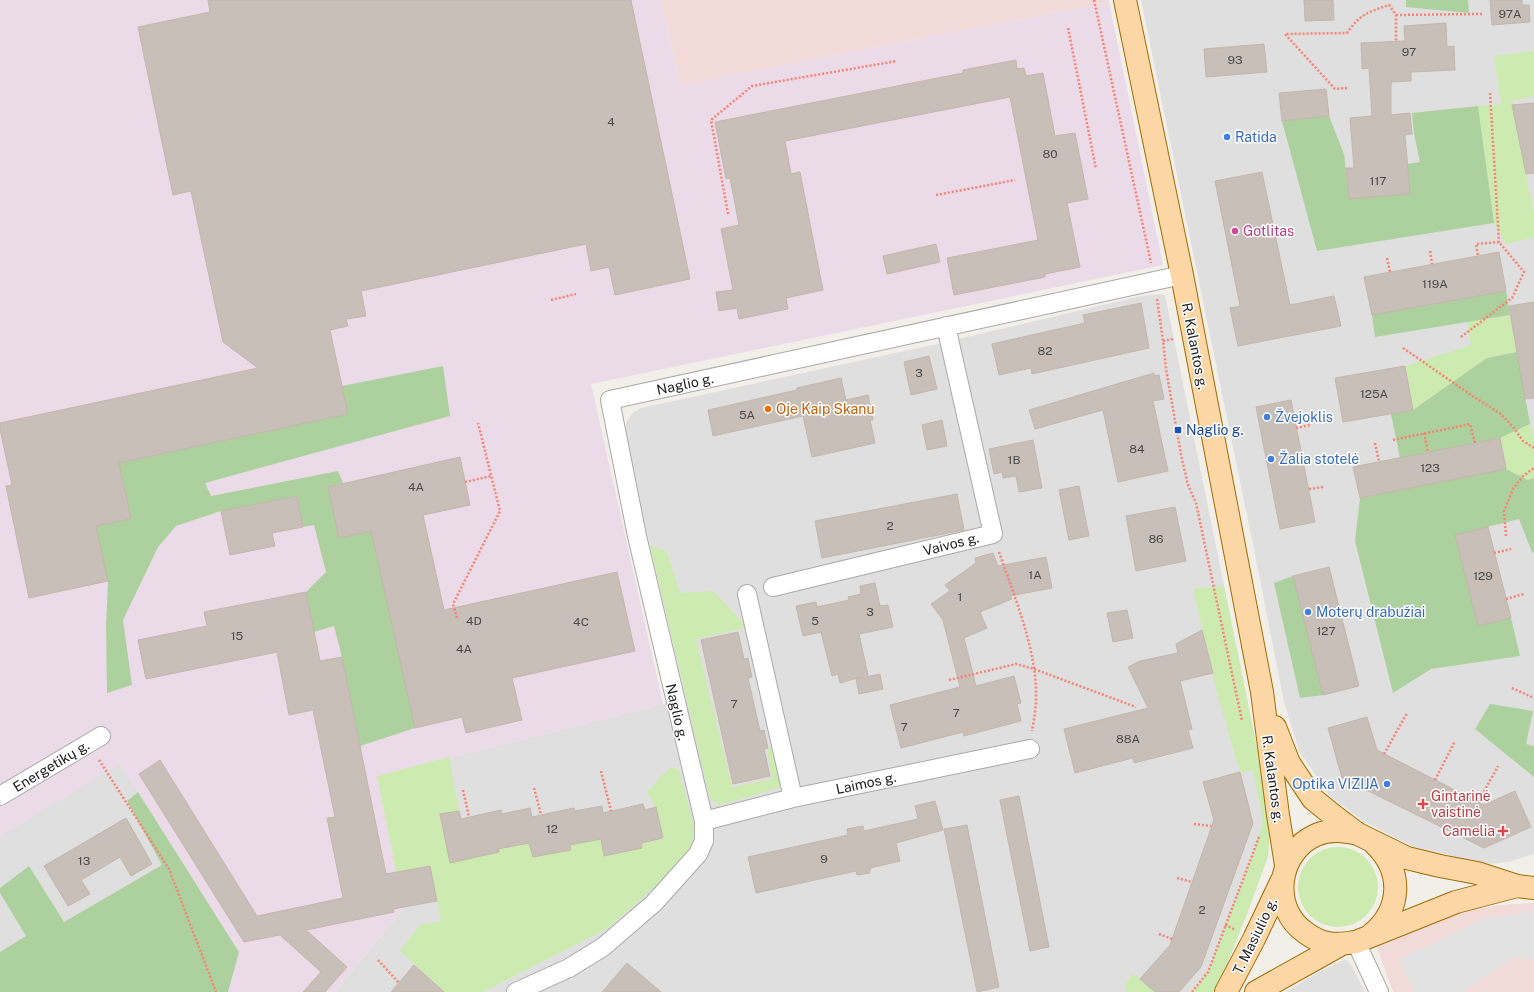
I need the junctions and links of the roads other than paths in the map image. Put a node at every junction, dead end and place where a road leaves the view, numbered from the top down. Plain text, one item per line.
1 (1125, 0) edge
2 (1182, 275) junction
3 (946, 326) junction
4 (773, 588) dead end
5 (746, 594) dead end
6 (1262, 692) junction
7 (95, 740) road end
8 (1030, 748) road end
9 (0, 796) edge
10 (793, 798) junction
11 (704, 821) junction
12 (1366, 838) junction
13 (1284, 872) junction
14 (1525, 887) edge
15 (1355, 941) junction
16 (516, 992) edge
17 (1226, 992) edge
18 (1256, 992) edge
19 (1379, 992) edge

1 - 2 main road, R. Kalantos g.
2 - 3 street, Naglio g.
2 - 6 main road, R. Kalantos g.
3 - 4 street, Vaivos g.
3 - 11 street, Naglio g.
5 - 10 street
6 - 12 main road, R. Kalantos g.
6 - 13 main road, R. Kalantos g.
7 - 9 street, Energetikų g.
8 - 10 street, Laimos g.
10 - 11 street, Laimos g.
11 - 16 street
12 - 13 main road, R. Kalantos g.
12 - 14 main road, R. Kalantos g.
12 - 15 main road, R. Kalantos g.
13 - 15 main road, R. Kalantos g.
13 - 17 main road, T. Masiulio g.
14 - 15 main road, R. Kalantos g.
15 - 18 main road, T. Masiulio g.
15 - 19 street

